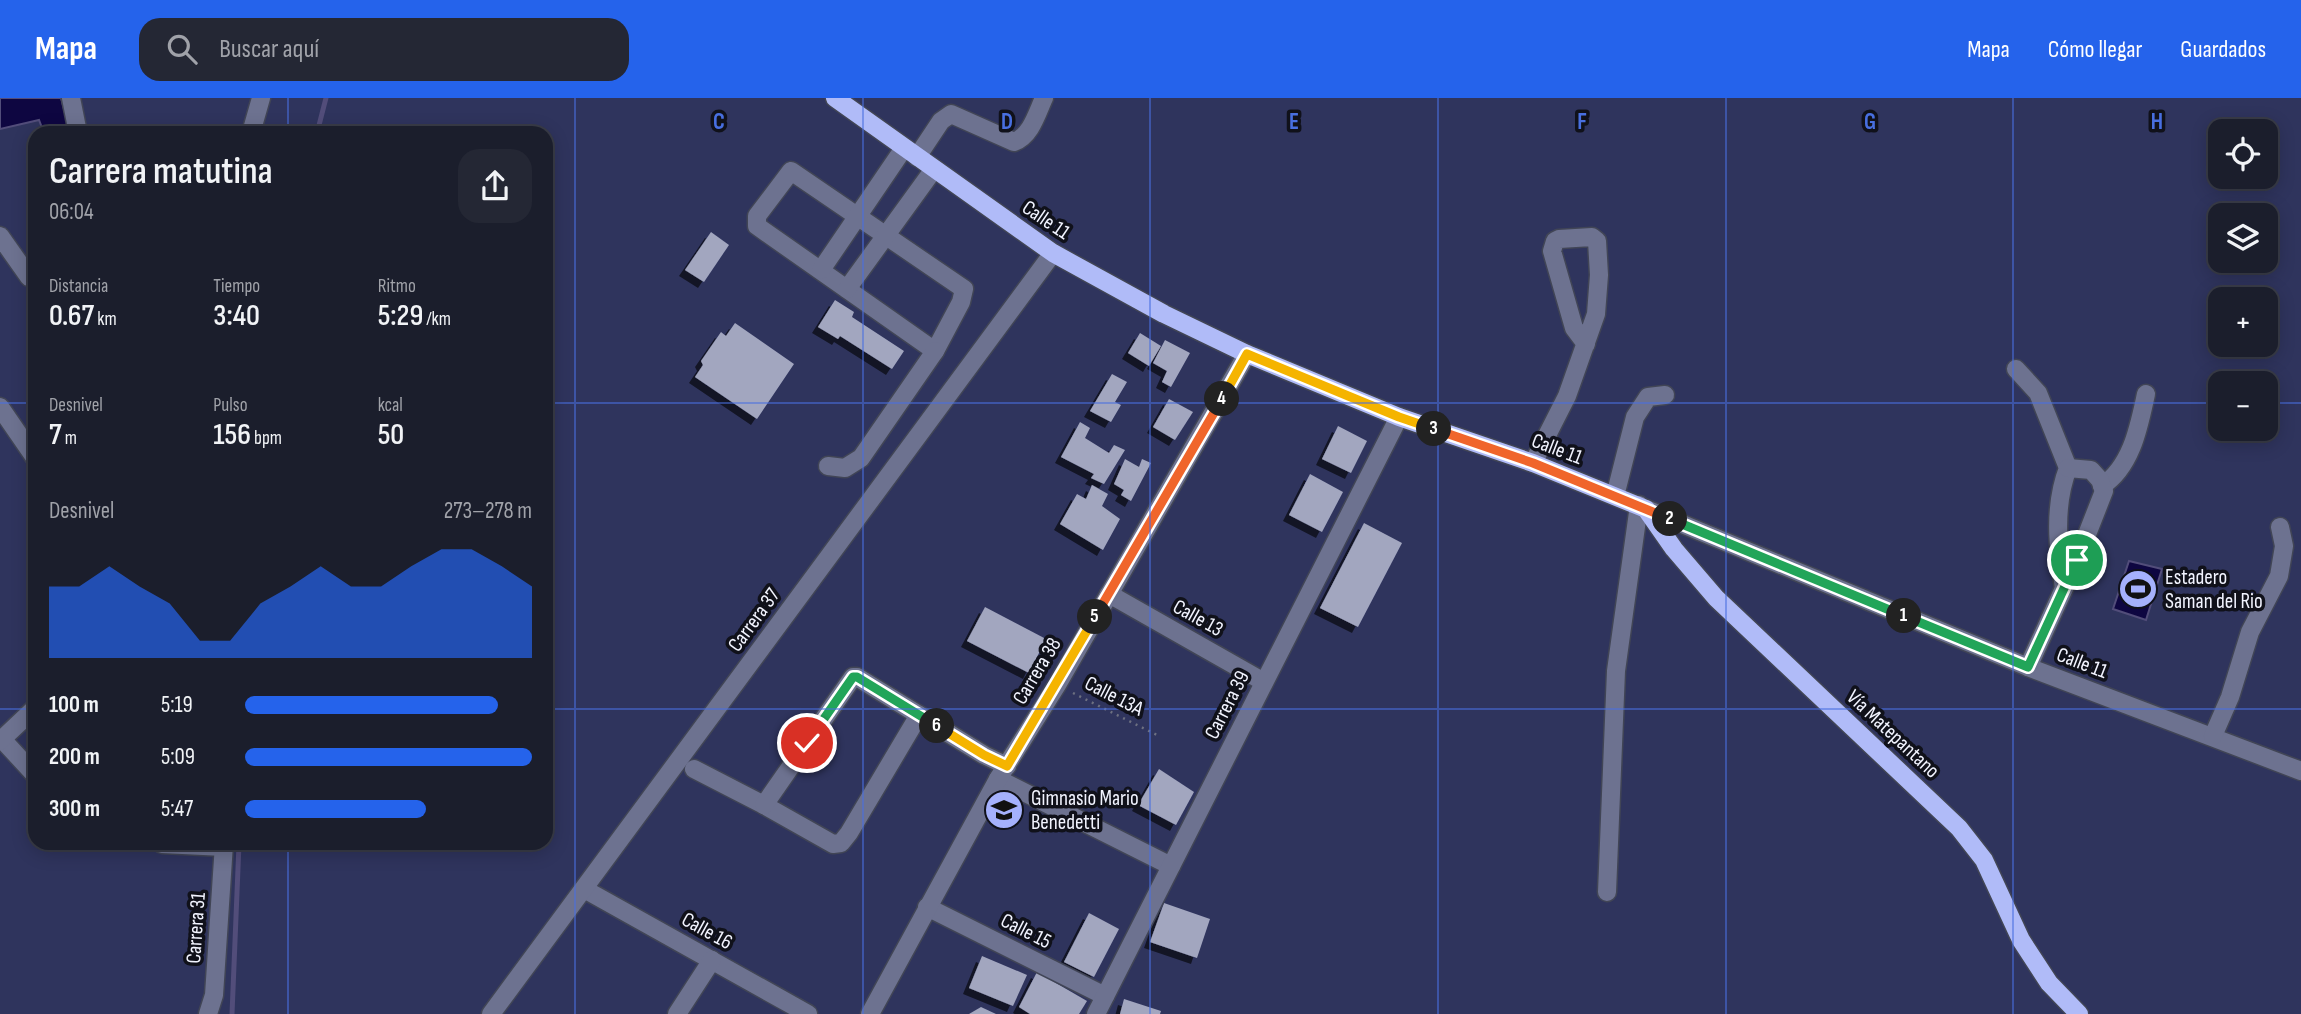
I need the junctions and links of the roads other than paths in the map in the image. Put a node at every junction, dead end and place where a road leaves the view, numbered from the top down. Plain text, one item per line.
1 (71, 98) edge
2 (261, 98) edge
3 (835, 98) edge
4 (1044, 98) edge
5 (77, 126) edge
6 (253, 126) edge
7 (910, 152) junction
8 (934, 169) junction
9 (857, 217) junction
10 (0, 236) edge
11 (887, 236) junction
12 (1053, 253) junction
13 (821, 270) junction
14 (28, 277) edge
15 (848, 289) junction
16 (1586, 344) junction
17 (935, 351) junction
18 (1247, 354) junction
19 (2016, 369) dead end
20 (2146, 394) dead end
21 (1665, 395) dead end
22 (0, 407) edge
23 (1399, 417) junction
24 (28, 448) edge
25 (1533, 463) junction
26 (828, 466) dead end
27 (2068, 468) junction
28 (2102, 486) junction
29 (1615, 496) junction
30 (1642, 507) junction
31 (2280, 527) dead end
32 (2064, 588) junction
33 (1108, 594) junction
34 (2028, 667) junction
35 (1264, 682) junction
36 (28, 715) edge
37 (919, 715) junction
38 (2213, 737) junction
39 (1, 740) edge
40 (28, 768) edge
41 (694, 769) dead end
42 (2301, 771) edge
43 (1002, 772) junction
44 (764, 805) junction
45 (224, 850) edge
46 (1171, 866) junction
47 (584, 888) junction
48 (1607, 892) dead end
49 (927, 907) junction
50 (712, 960) junction
51 (1105, 996) junction
52 (208, 1014) edge
53 (491, 1014) edge
54 (677, 1014) edge
55 (808, 1014) edge
56 (870, 1014) edge
57 (1096, 1014) edge
58 (2079, 1014) edge

1 - 5 street
2 - 6 street
3 - 7 main road, Calle 11
4 - 7 street
7 - 8 main road, Calle 11
7 - 9 street
8 - 11 street
8 - 12 main road, Calle 11
9 - 11 street
9 - 13 street
9 - 13 street
10 - 14 street
11 - 15 street
11 - 17 street
12 - 18 main road, Calle 11
12 - 47 street, Carrera 37
13 - 15 street
15 - 17 street
16 - 16 street
16 - 25 street
17 - 26 street
18 - 23 main road, Calle 11
18 - 33 street, Carrera 38
19 - 27 street
20 - 28 street
21 - 29 street
22 - 24 street
23 - 25 main road, Calle 11
23 - 35 street, Carrera 39
25 - 29 main road, Calle 11
27 - 28 street
27 - 32 street
28 - 32 street
29 - 30 main road, Calle 11
30 - 34 street, Calle 11
30 - 48 street
30 - 58 main road, Vía Matepantano
31 - 38 street
32 - 34 street
33 - 35 street, Calle 13
33 - 43 street, Carrera 38
34 - 38 street, Calle 11
35 - 46 street, Carrera 39
36 - 39 street
37 - 43 street
37 - 44 street
37 - 44 street
38 - 42 street, Calle 11
39 - 40 street
41 - 44 street
43 - 46 street
43 - 49 street, Carrera 38
45 - 52 street, Carrera 31
46 - 51 street, Carrera 39
47 - 50 street, Calle 16
47 - 53 street, Carrera 37
49 - 51 street, Calle 15
49 - 56 street, Carrera 38
50 - 54 street
50 - 55 street, Calle 16
51 - 57 street, Carrera 39

